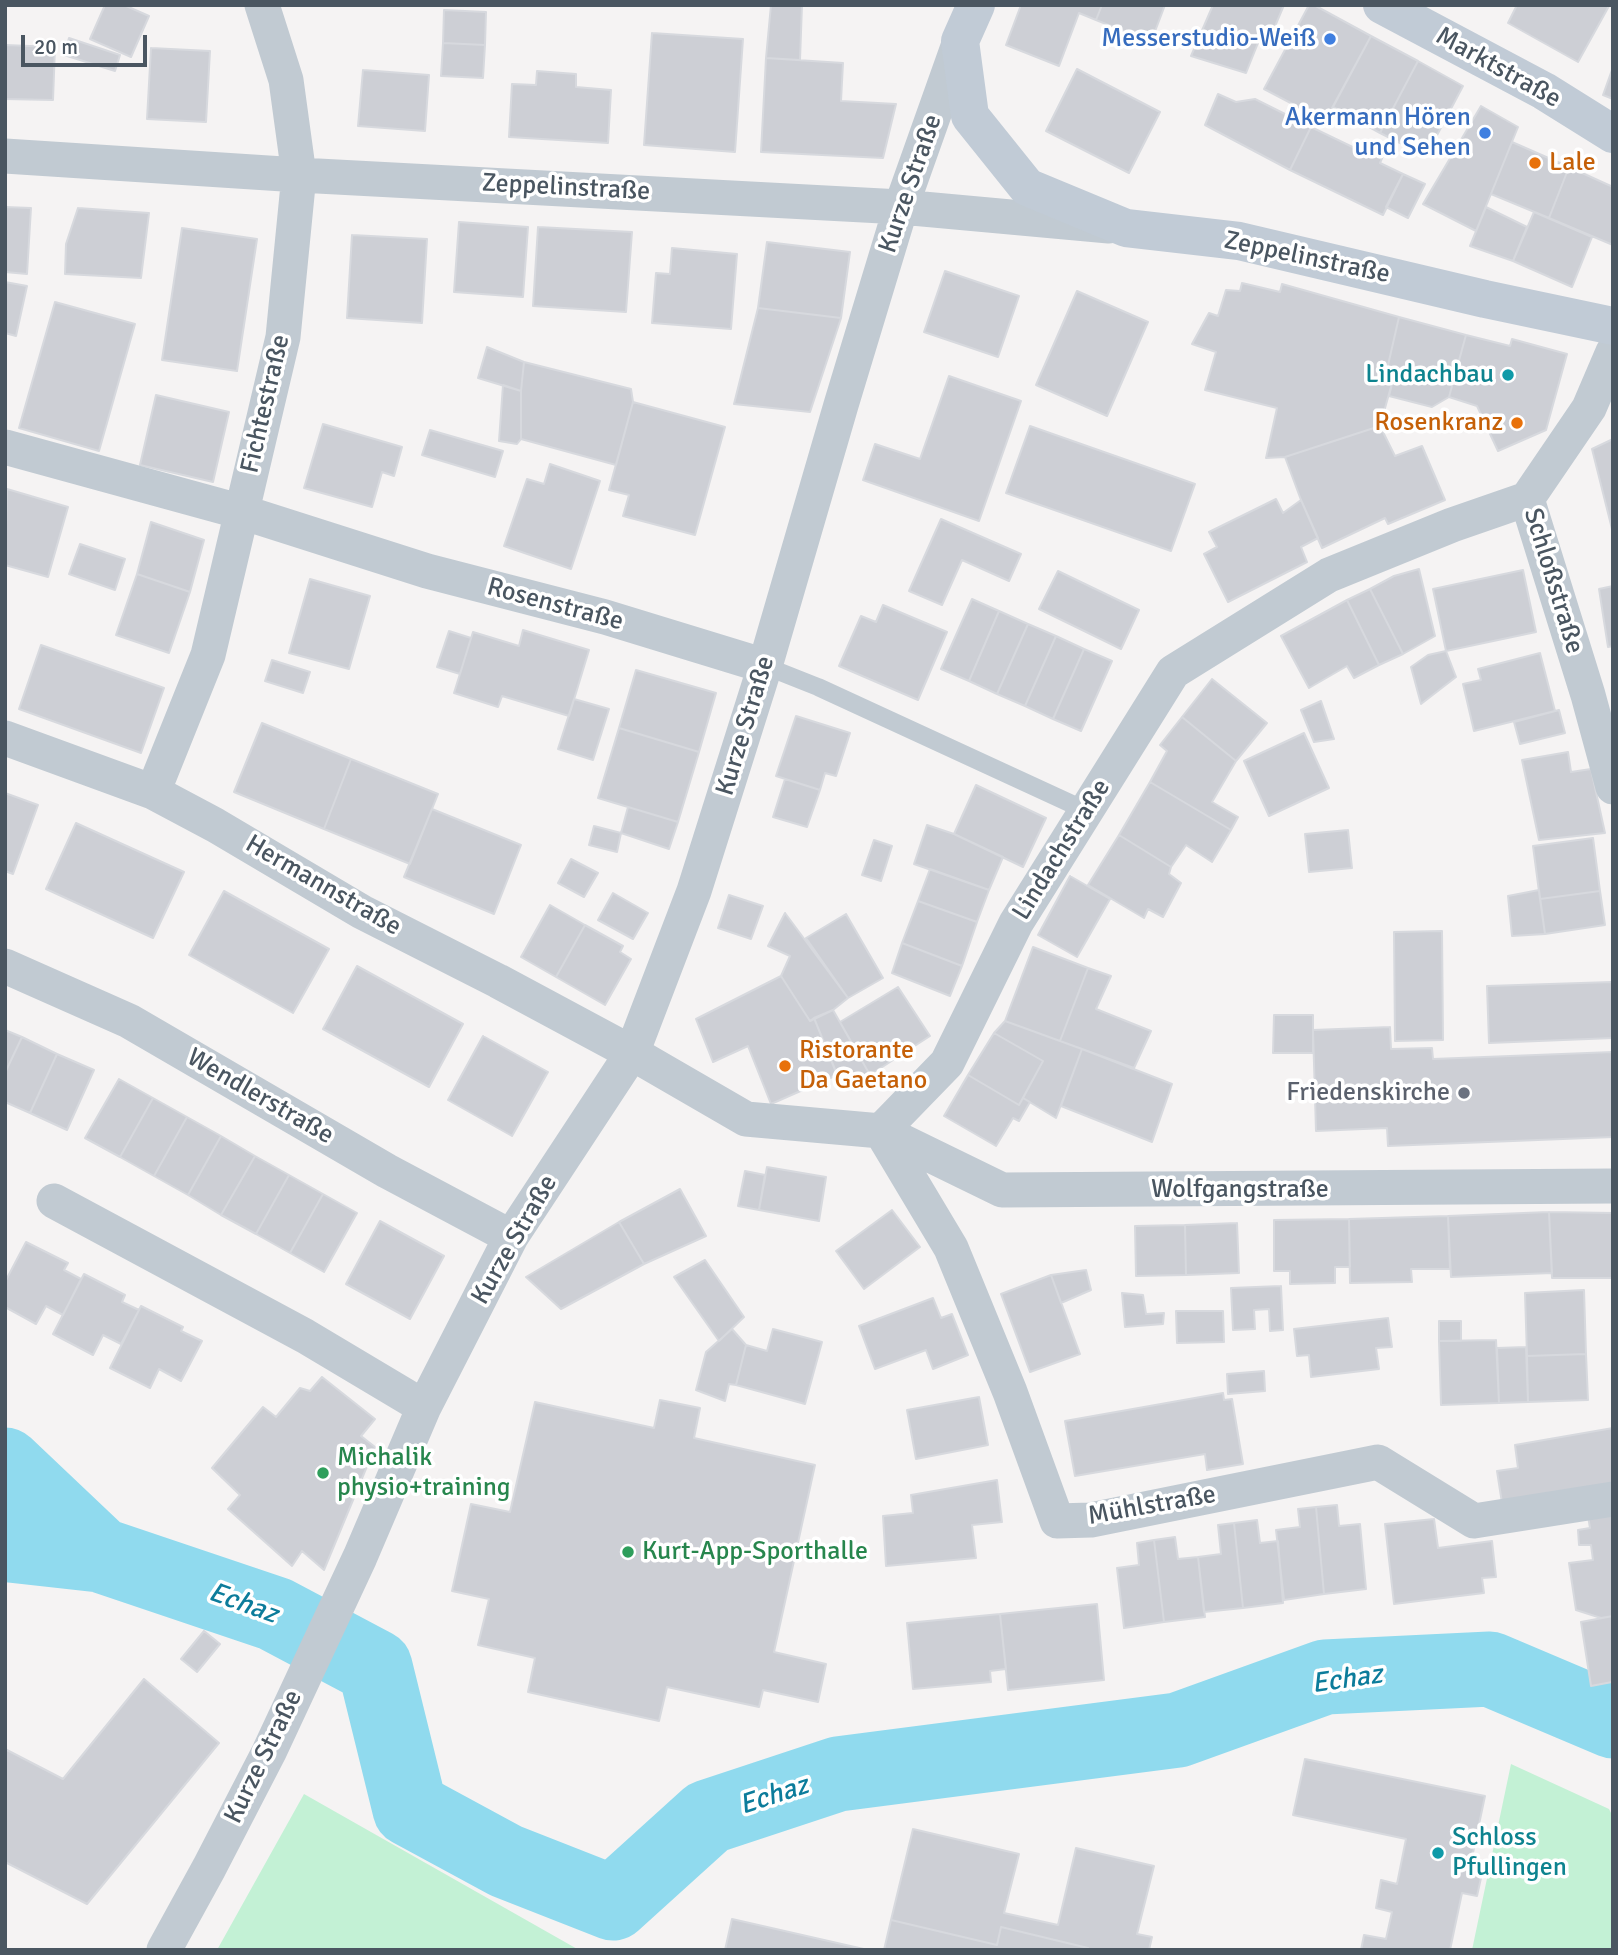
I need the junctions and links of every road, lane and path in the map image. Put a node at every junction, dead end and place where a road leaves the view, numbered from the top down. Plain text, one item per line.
1 (262, 5) edge
2 (976, 5) edge
3 (1382, 5) edge
4 (960, 41) junction
5 (1613, 134) edge
6 (5, 156) edge
7 (299, 175) junction
8 (901, 207) junction
9 (1126, 228) junction
10 (1613, 326) edge
11 (1613, 352) edge
12 (5, 447) edge
13 (1527, 499) junction
14 (242, 512) junction
15 (765, 666) junction
16 (5, 738) edge
17 (1613, 787) edge
18 (153, 792) junction
19 (1087, 811) junction
20 (5, 966) edge
21 (632, 1053) junction
22 (881, 1131) junction
23 (1613, 1186) edge
24 (54, 1201) dead end
25 (511, 1237) junction
26 (424, 1407) junction
27 (1613, 1499) edge
28 (164, 1950) edge

1 - 7 street, Fichtestraße
2 - 4 main road, Kurze Straße
3 - 5 main road, Marktstraße
4 - 8 street, Kurze Straße
4 - 9 main road, Zeppelinstraße
6 - 7 street, Zeppelinstraße
7 - 8 street, Zeppelinstraße
7 - 14 street, Fichtestraße
8 - 9 street, Zeppelinstraße
8 - 15 street, Kurze Straße
9 - 10 main road, Zeppelinstraße
11 - 13 street, Schloßstraße
12 - 14 street, Rosenstraße
13 - 17 street, Schloßstraße
13 - 19 street, Lindachstraße
14 - 15 street, Rosenstraße
14 - 18 street, Fichtestraße
15 - 19 lane, Rosenstraße
15 - 21 street, Kurze Straße
16 - 18 street, Hermannstraße
18 - 21 street, Hermannstraße
19 - 22 street, Lindachstraße
20 - 25 street, Wendlerstraße
21 - 22 street
21 - 25 street, Kurze Straße
22 - 23 street, Wolfgangstraße
22 - 27 street, Mühlstraße
24 - 26 street
25 - 26 street, Kurze Straße
26 - 28 street, Kurze Straße

